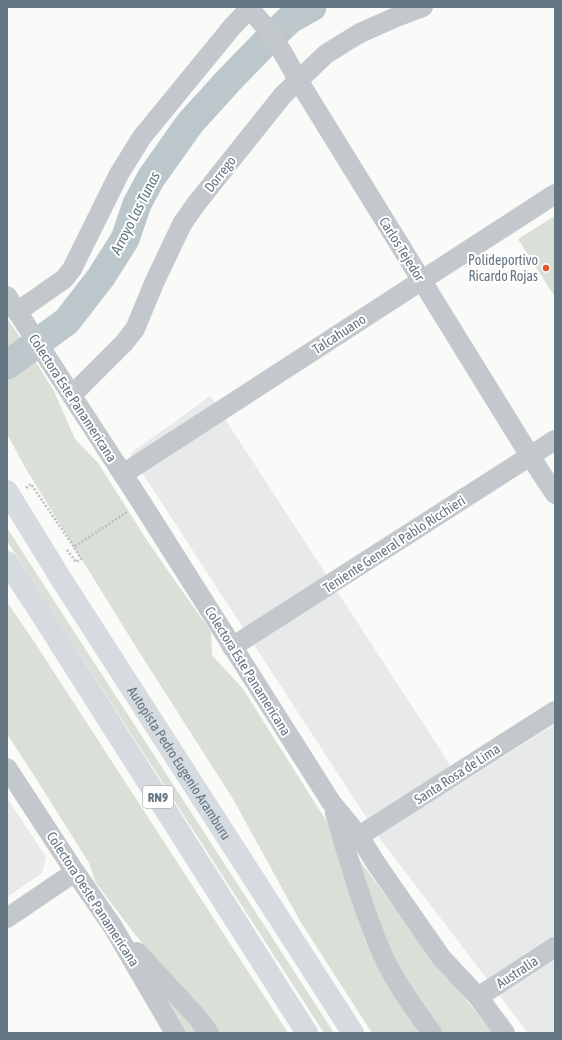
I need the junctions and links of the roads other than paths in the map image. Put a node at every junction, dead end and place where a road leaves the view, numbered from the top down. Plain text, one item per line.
1 (423, 7) edge
2 (252, 10) edge
3 (298, 80) junction
4 (555, 194) edge
5 (421, 280) junction
6 (17, 312) edge
7 (72, 395) junction
8 (555, 440) edge
9 (530, 456) junction
10 (123, 474) junction
11 (7, 491) edge
12 (555, 494) edge
13 (7, 562) edge
14 (232, 647) junction
15 (555, 711) edge
16 (7, 768) edge
17 (331, 802) junction
18 (359, 836) junction
19 (75, 872) junction
20 (7, 918) edge
21 (114, 928) junction
22 (555, 947) edge
23 (478, 997) junction
24 (175, 1033) edge
25 (209, 1033) edge
26 (307, 1033) edge
27 (353, 1033) edge
28 (432, 1033) edge
29 (505, 1033) edge

1 - 3 street, Dorrego
2 - 3 street, Carlos Tejedor
2 - 6 street
3 - 5 street, Carlos Tejedor
3 - 7 street, Dorrego
4 - 5 street, Talcahuano
5 - 9 street, Carlos Tejedor
5 - 10 street, Talcahuano
6 - 7 street, Colectora Este Panamericana
7 - 10 street, Colectora Este Panamericana
8 - 9 street, Teniente General Pablo Ricchieri
9 - 12 street, Carlos Tejedor
9 - 14 street, Teniente General Pablo Ricchieri
10 - 14 street, Colectora Este Panamericana
11 - 27 highway, Autopista Pedro Eugenio Aramburu / RN9
13 - 26 highway, RN9
14 - 17 street, Colectora Este Panamericana
15 - 18 street, Santa Rosa de Lima
16 - 19 street, Colectora Oeste Panamericana
17 - 18 street, Colectora Este Panamericana
17 - 28 street
18 - 23 street, Colectora Este Panamericana
19 - 20 street
19 - 21 street, Colectora Oeste Panamericana
21 - 24 street, Colectora Oeste Panamericana
21 - 25 street
22 - 23 street, Australia
23 - 29 street, Colectora Este Panamericana

